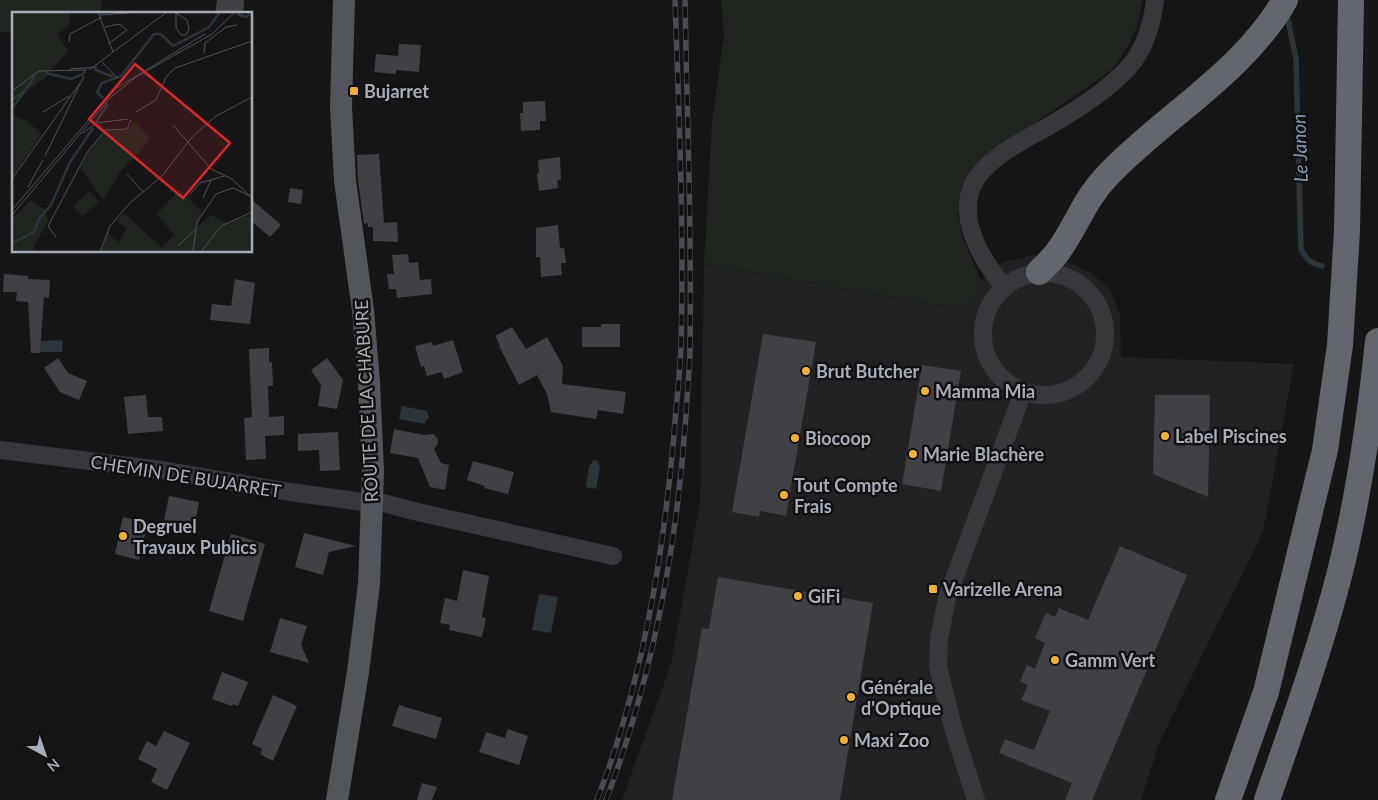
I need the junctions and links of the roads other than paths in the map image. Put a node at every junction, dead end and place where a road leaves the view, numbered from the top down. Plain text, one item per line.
1 (344, 0) edge
2 (1155, 0) edge
3 (1286, 0) edge
4 (1351, 0) edge
5 (1039, 272) junction
6 (1004, 287) junction
7 (1378, 340) edge
8 (1023, 392) junction
9 (0, 450) edge
10 (372, 502) junction
11 (612, 556) dead end
12 (337, 800) edge
13 (976, 800) edge
14 (1228, 800) edge
15 (1267, 800) edge

1 - 10 main road, ROUTE DE LA CHABURE
2 - 6 street
3 - 5 highway
4 - 14 highway
5 - 6 street
5 - 8 street
6 - 8 street
7 - 15 highway
8 - 13 street
9 - 10 street, CHEMIN DE BUJARRET
10 - 11 street, CHEMIN DE BUJARRET
10 - 12 main road, ROUTE DE LA CHABURE

